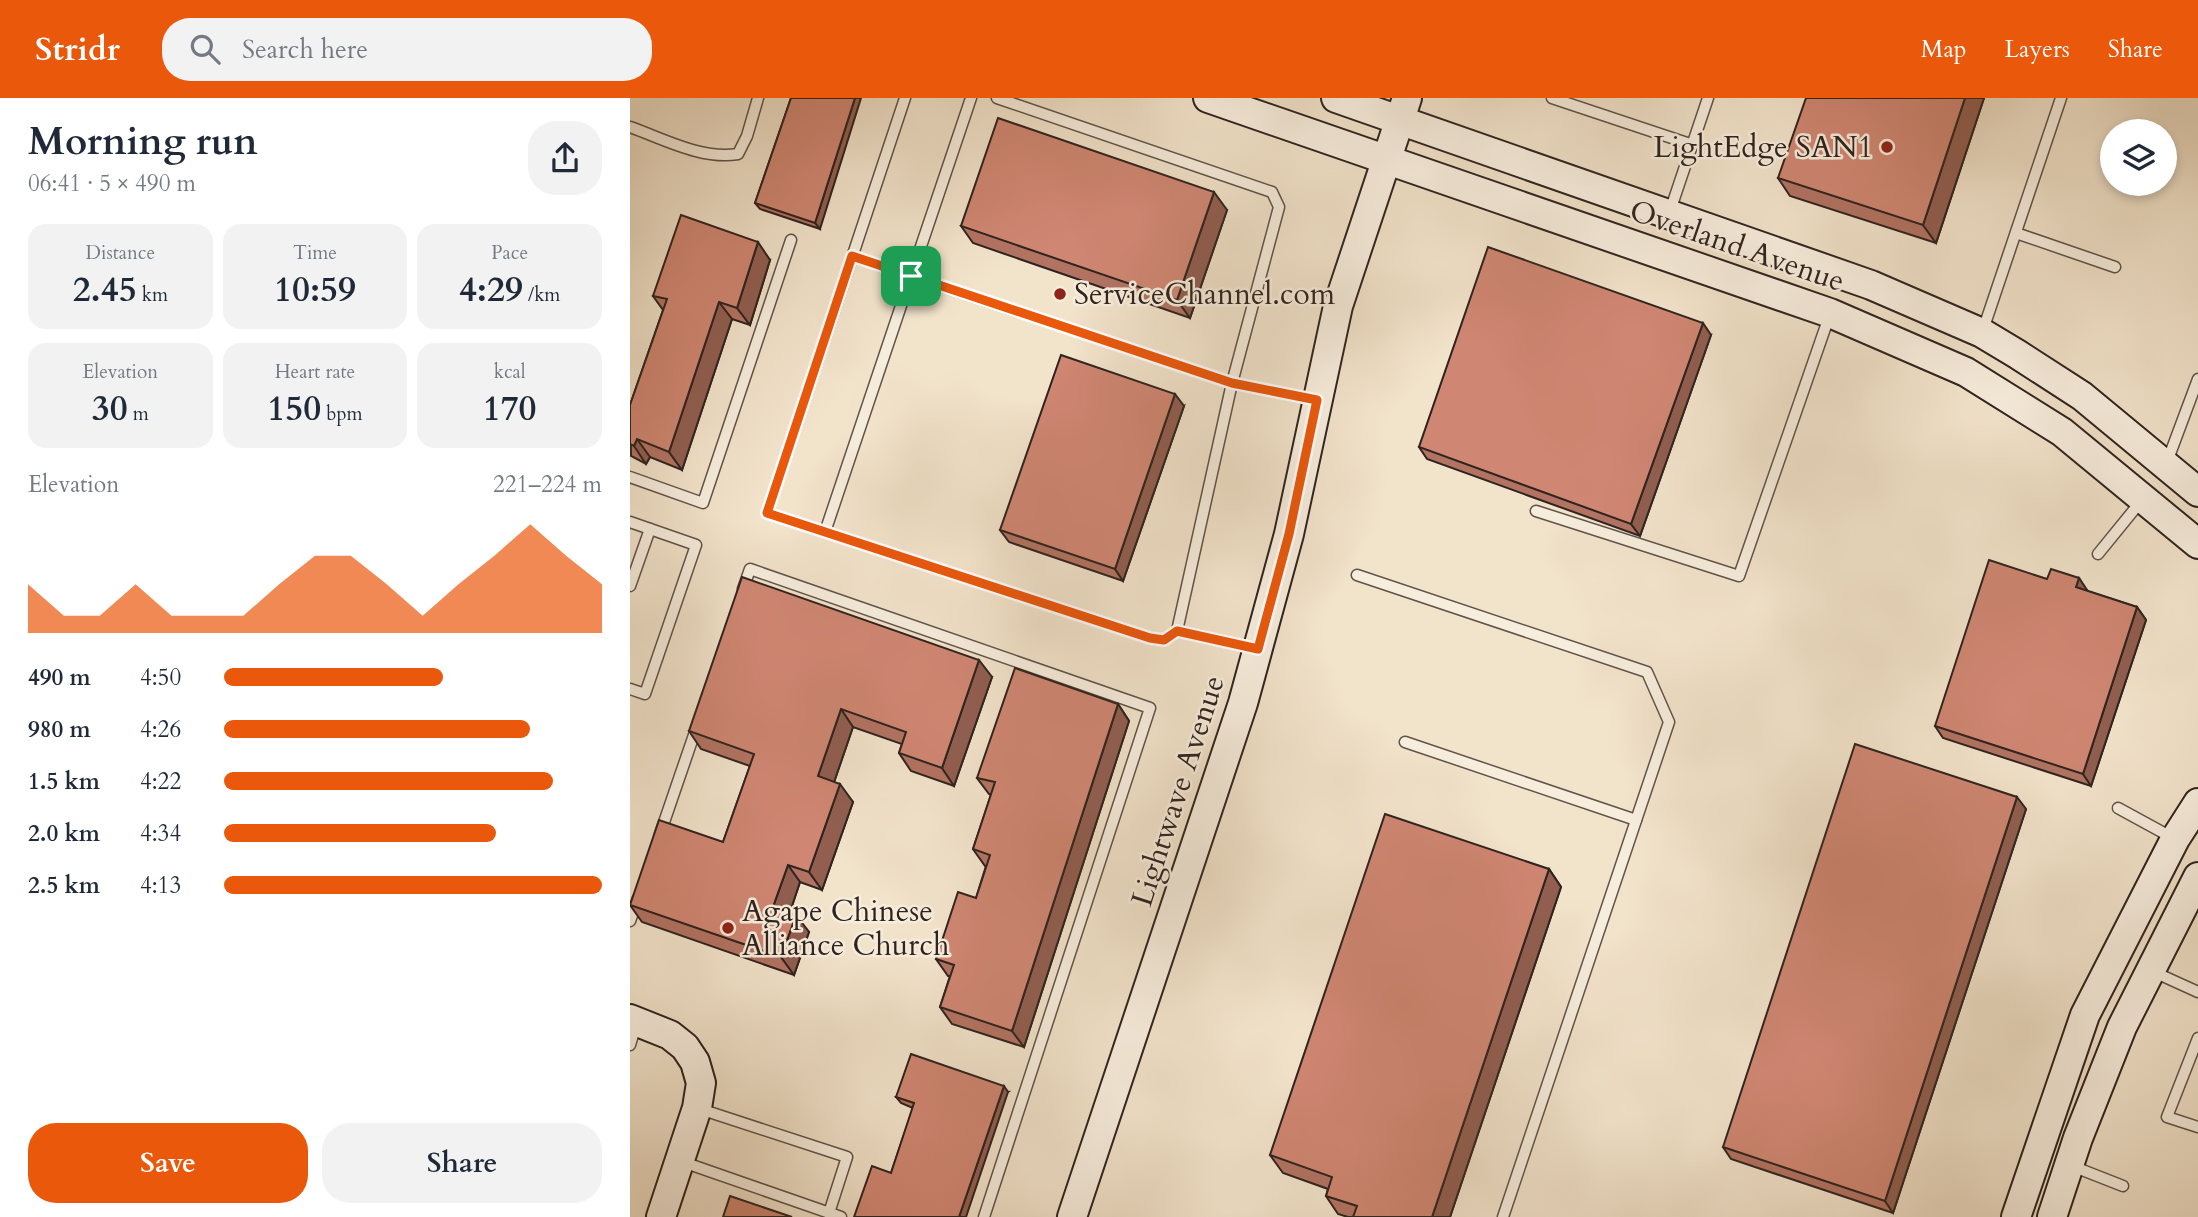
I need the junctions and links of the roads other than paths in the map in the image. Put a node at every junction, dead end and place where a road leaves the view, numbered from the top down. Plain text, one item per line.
1 (758, 98) edge
2 (905, 98) edge
3 (971, 98) edge
4 (997, 98) edge
5 (1208, 98) edge
6 (1336, 98) edge
7 (1552, 98) edge
8 (1708, 98) edge
9 (2061, 98) edge
10 (1403, 109) edge
11 (630, 127) edge
12 (1693, 145) junction
13 (1387, 159) junction
14 (1669, 214) junction
15 (2016, 233) junction
16 (791, 240) dead end
17 (852, 256) junction
18 (2115, 267) dead end
19 (911, 276) junction
20 (1830, 313) junction
21 (1982, 333) junction
22 (2198, 379) edge
23 (1232, 383) junction
24 (1317, 400) junction
25 (2165, 465) junction
26 (630, 477) edge
27 (2198, 492) edge
28 (2142, 500) junction
29 (1536, 511) dead end
30 (630, 522) edge
31 (650, 529) junction
32 (825, 532) junction
33 (2198, 544) edge
34 (2098, 554) dead end
35 (1357, 576) dead end
36 (630, 586) edge
37 (741, 594) edge
38 (1177, 631) junction
39 (1258, 649) junction
40 (630, 689) edge
41 (699, 718) edge
42 (1405, 742) dead end
43 (2198, 803) edge
44 (2118, 808) dead end
45 (1636, 820) junction
46 (2175, 839) junction
47 (656, 846) edge
48 (2198, 877) edge
49 (643, 884) edge
50 (630, 921) edge
51 (2151, 970) junction
52 (2198, 992) edge
53 (632, 1029) edge
54 (2198, 1038) edge
55 (696, 1108) junction
56 (2198, 1127) edge
57 (679, 1161) junction
58 (2069, 1165) junction
59 (2123, 1186) dead end
60 (829, 1213) junction
61 (661, 1217) edge
62 (841, 1217) edge
63 (984, 1217) edge
64 (1072, 1217) edge
65 (1503, 1217) edge
66 (2016, 1217) edge
67 (2052, 1217) edge

1 - 11 lane
2 - 17 lane
3 - 19 lane
4 - 23 lane
5 - 13 street, Overland Avenue
6 - 10 street, Overland Avenue
7 - 12 lane
8 - 12 lane
9 - 15 lane
10 - 13 street, Lightwave Avenue
10 - 14 street, Overland Avenue
12 - 14 lane
13 - 20 street, Overland Avenue
13 - 24 street, Lightwave Avenue
14 - 21 street, Overland Avenue
15 - 18 lane
15 - 21 lane
16 - 26 lane
17 - 19 lane
17 - 32 lane
19 - 23 lane
19 - 32 lane
20 - 28 street, Overland Avenue
20 - 29 lane
21 - 25 street, Overland Avenue
22 - 25 lane
23 - 24 lane
23 - 38 lane
24 - 39 street, Lightwave Avenue
25 - 27 street, Overland Avenue
28 - 33 street, Overland Avenue
28 - 34 lane
30 - 31 lane
31 - 36 lane
31 - 40 lane
32 - 38 lane
35 - 45 lane
37 - 63 lane
38 - 39 lane
39 - 64 street, Lightwave Avenue
41 - 47 lane
42 - 45 lane
43 - 46 street
44 - 46 lane
45 - 65 lane
46 - 66 street
48 - 51 street
49 - 50 lane
51 - 52 lane
51 - 58 street
53 - 55 street
54 - 56 lane
55 - 57 street
55 - 60 lane
57 - 60 lane
57 - 61 street
58 - 59 lane
58 - 67 street
60 - 62 lane

